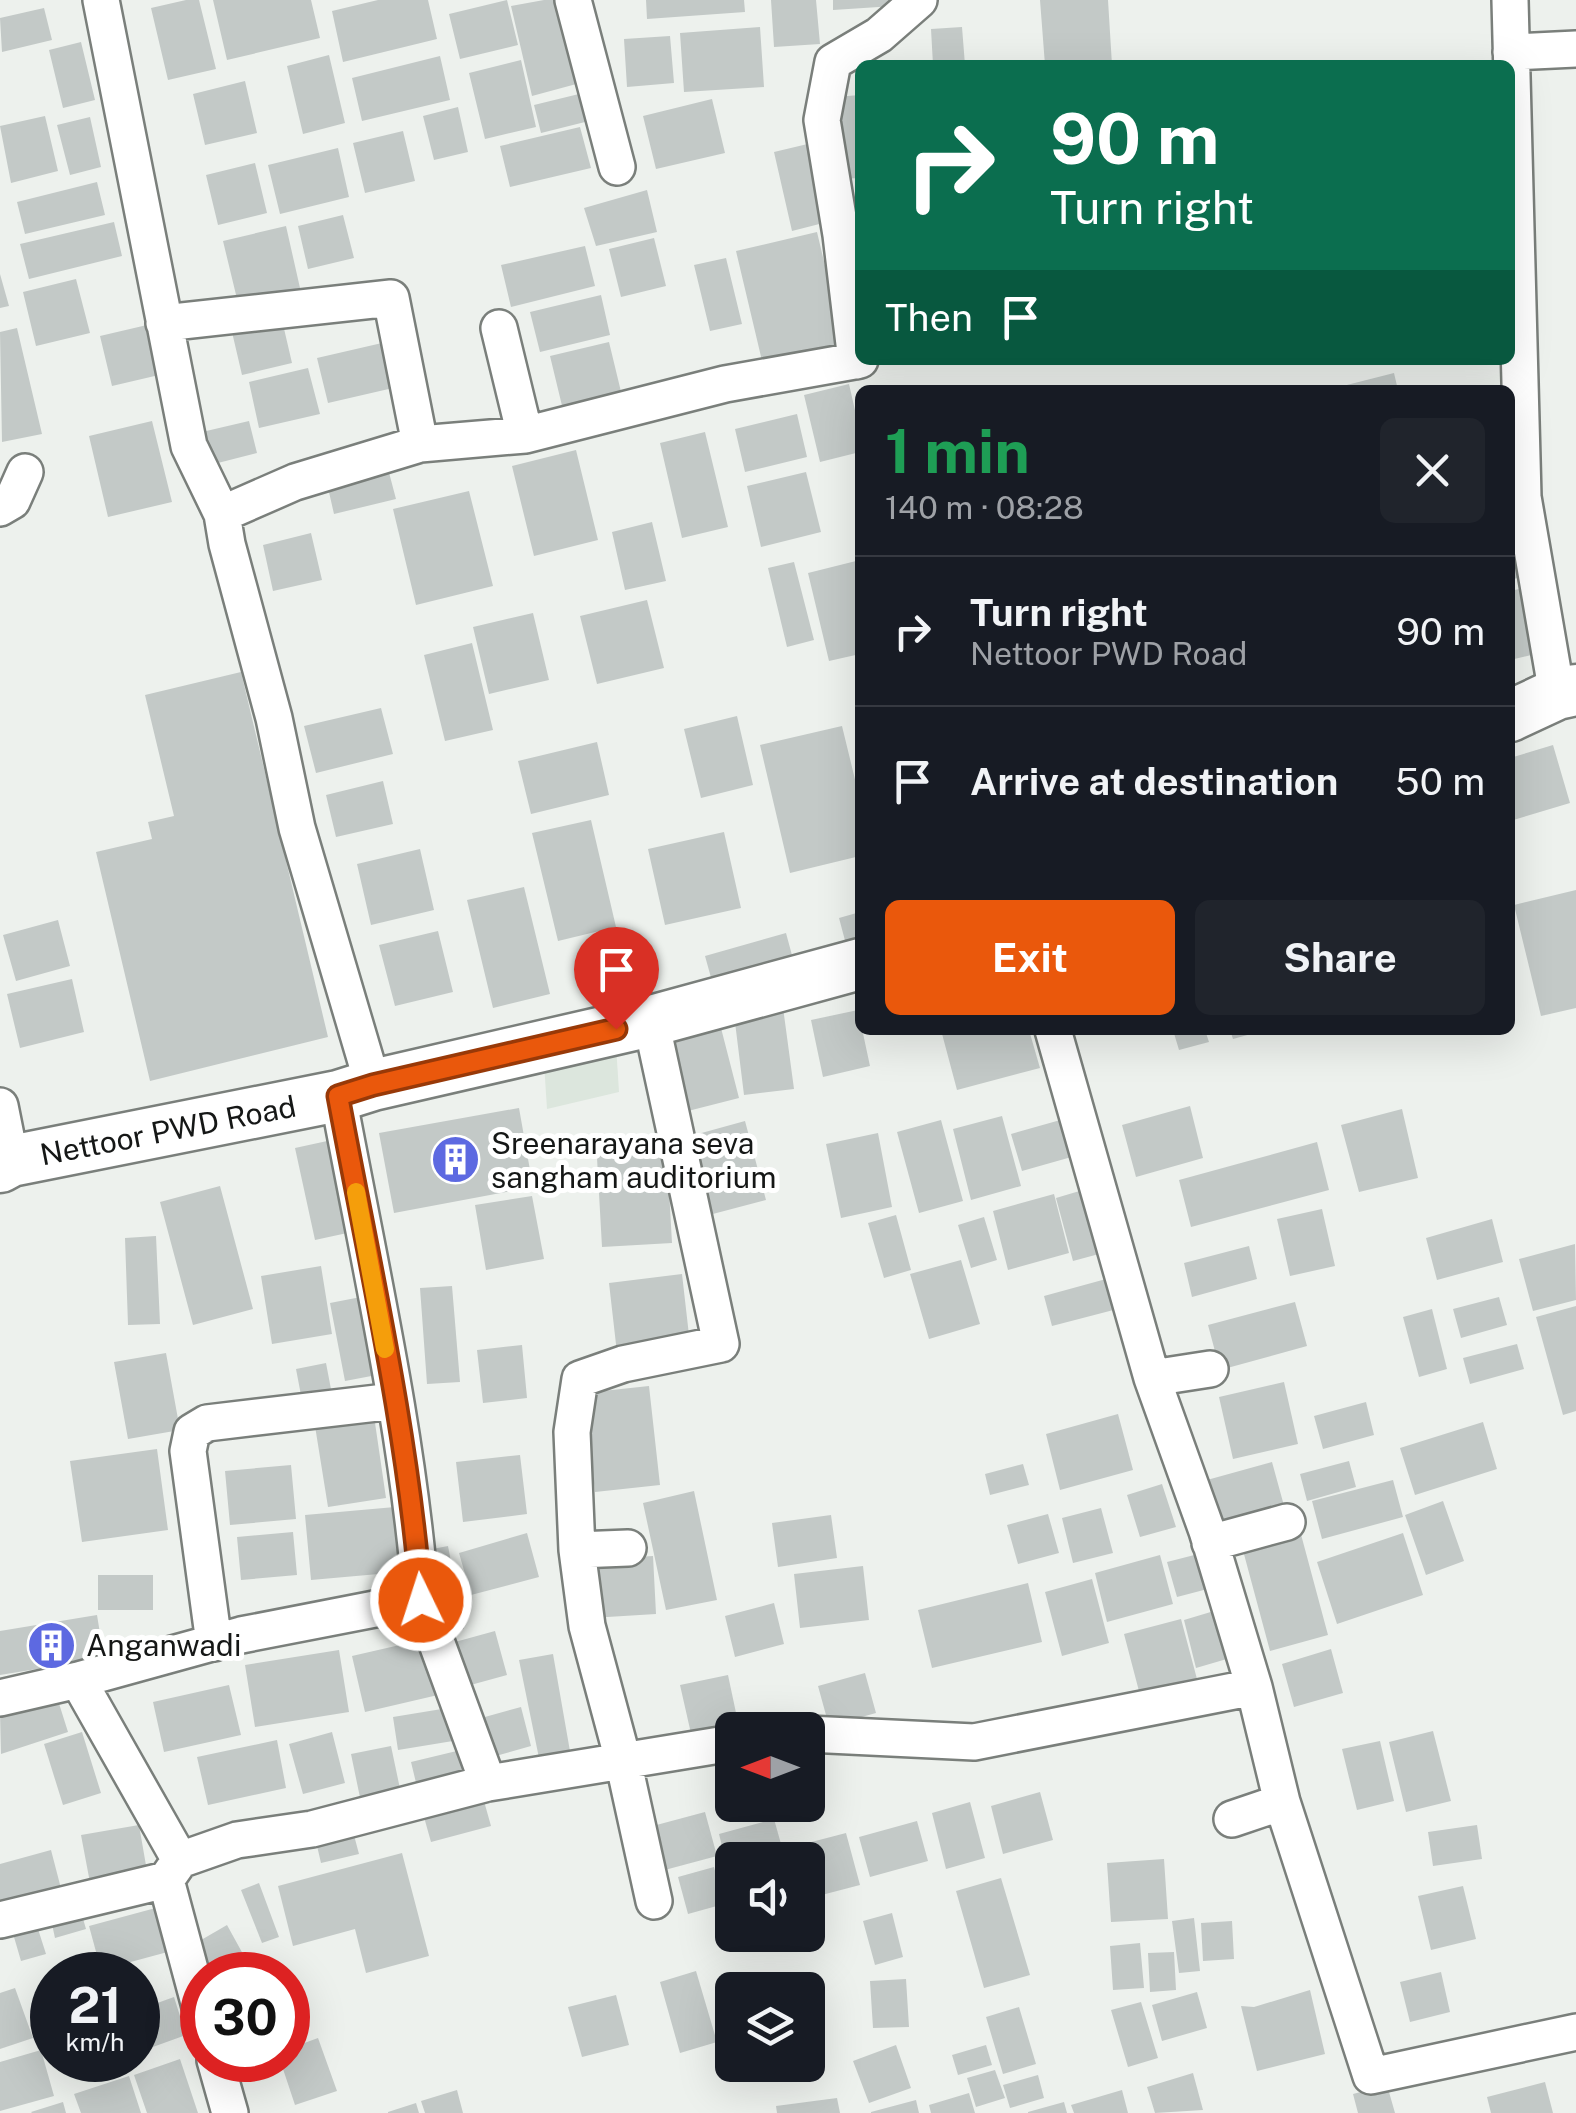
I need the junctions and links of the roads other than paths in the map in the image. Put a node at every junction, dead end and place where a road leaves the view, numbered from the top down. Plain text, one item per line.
1 (573, 0) edge
2 (919, 0) edge
3 (1510, 0) edge
4 (110, 2) edge
5 (1576, 50) edge
6 (1511, 52) junction
7 (1511, 60) edge
8 (617, 167) dead end
9 (1515, 306) edge
10 (164, 323) junction
11 (499, 328) dead end
12 (855, 339) edge
13 (855, 362) edge
14 (525, 435) junction
15 (420, 444) junction
16 (25, 472) dead end
17 (0, 508) edge
18 (222, 514) junction
19 (1567, 692) edge
20 (1515, 714) edge
21 (855, 965) edge
22 (651, 1022) junction
23 (1054, 1035) edge
24 (356, 1091) junction
25 (0, 1106) edge
26 (5, 1164) edge
27 (1210, 1369) dead end
28 (1152, 1378) junction
29 (394, 1401) junction
30 (1287, 1522) dead end
31 (1210, 1543) junction
32 (628, 1548) dead end
33 (577, 1550) junction
34 (421, 1600) junction
35 (214, 1643) junction
36 (78, 1680) junction
37 (1254, 1687) junction
38 (0, 1698) edge
39 (825, 1735) edge
40 (715, 1746) edge
41 (622, 1760) junction
42 (488, 1783) junction
43 (1282, 1802) junction
44 (1232, 1819) dead end
45 (173, 1870) junction
46 (654, 1901) dead end
47 (0, 1920) edge
48 (190, 1952) edge
49 (1576, 2032) edge
50 (221, 2082) edge
51 (230, 2113) edge

1 - 8 street
2 - 12 street
3 - 6 street
4 - 10 street
5 - 6 street
6 - 7 street
9 - 19 street
10 - 15 street
10 - 18 street
11 - 14 street
13 - 14 street
14 - 15 street
15 - 18 street
16 - 17 street
18 - 24 street
19 - 20 street
21 - 22 street, Nettoor PWD Road
22 - 24 street, Nettoor PWD Road
22 - 33 street
23 - 28 street
24 - 26 street, Nettoor PWD Road
24 - 29 street
25 - 26 street
27 - 28 street
28 - 31 street
29 - 34 street
29 - 35 street
30 - 31 street
31 - 37 street
32 - 33 street
33 - 41 street
34 - 35 street
34 - 42 street
35 - 36 street
36 - 38 street
36 - 45 street
37 - 39 street
37 - 43 street
40 - 41 street
41 - 42 street
41 - 46 street
42 - 45 street
43 - 44 street
43 - 49 street
45 - 47 street
45 - 48 street
50 - 51 street

